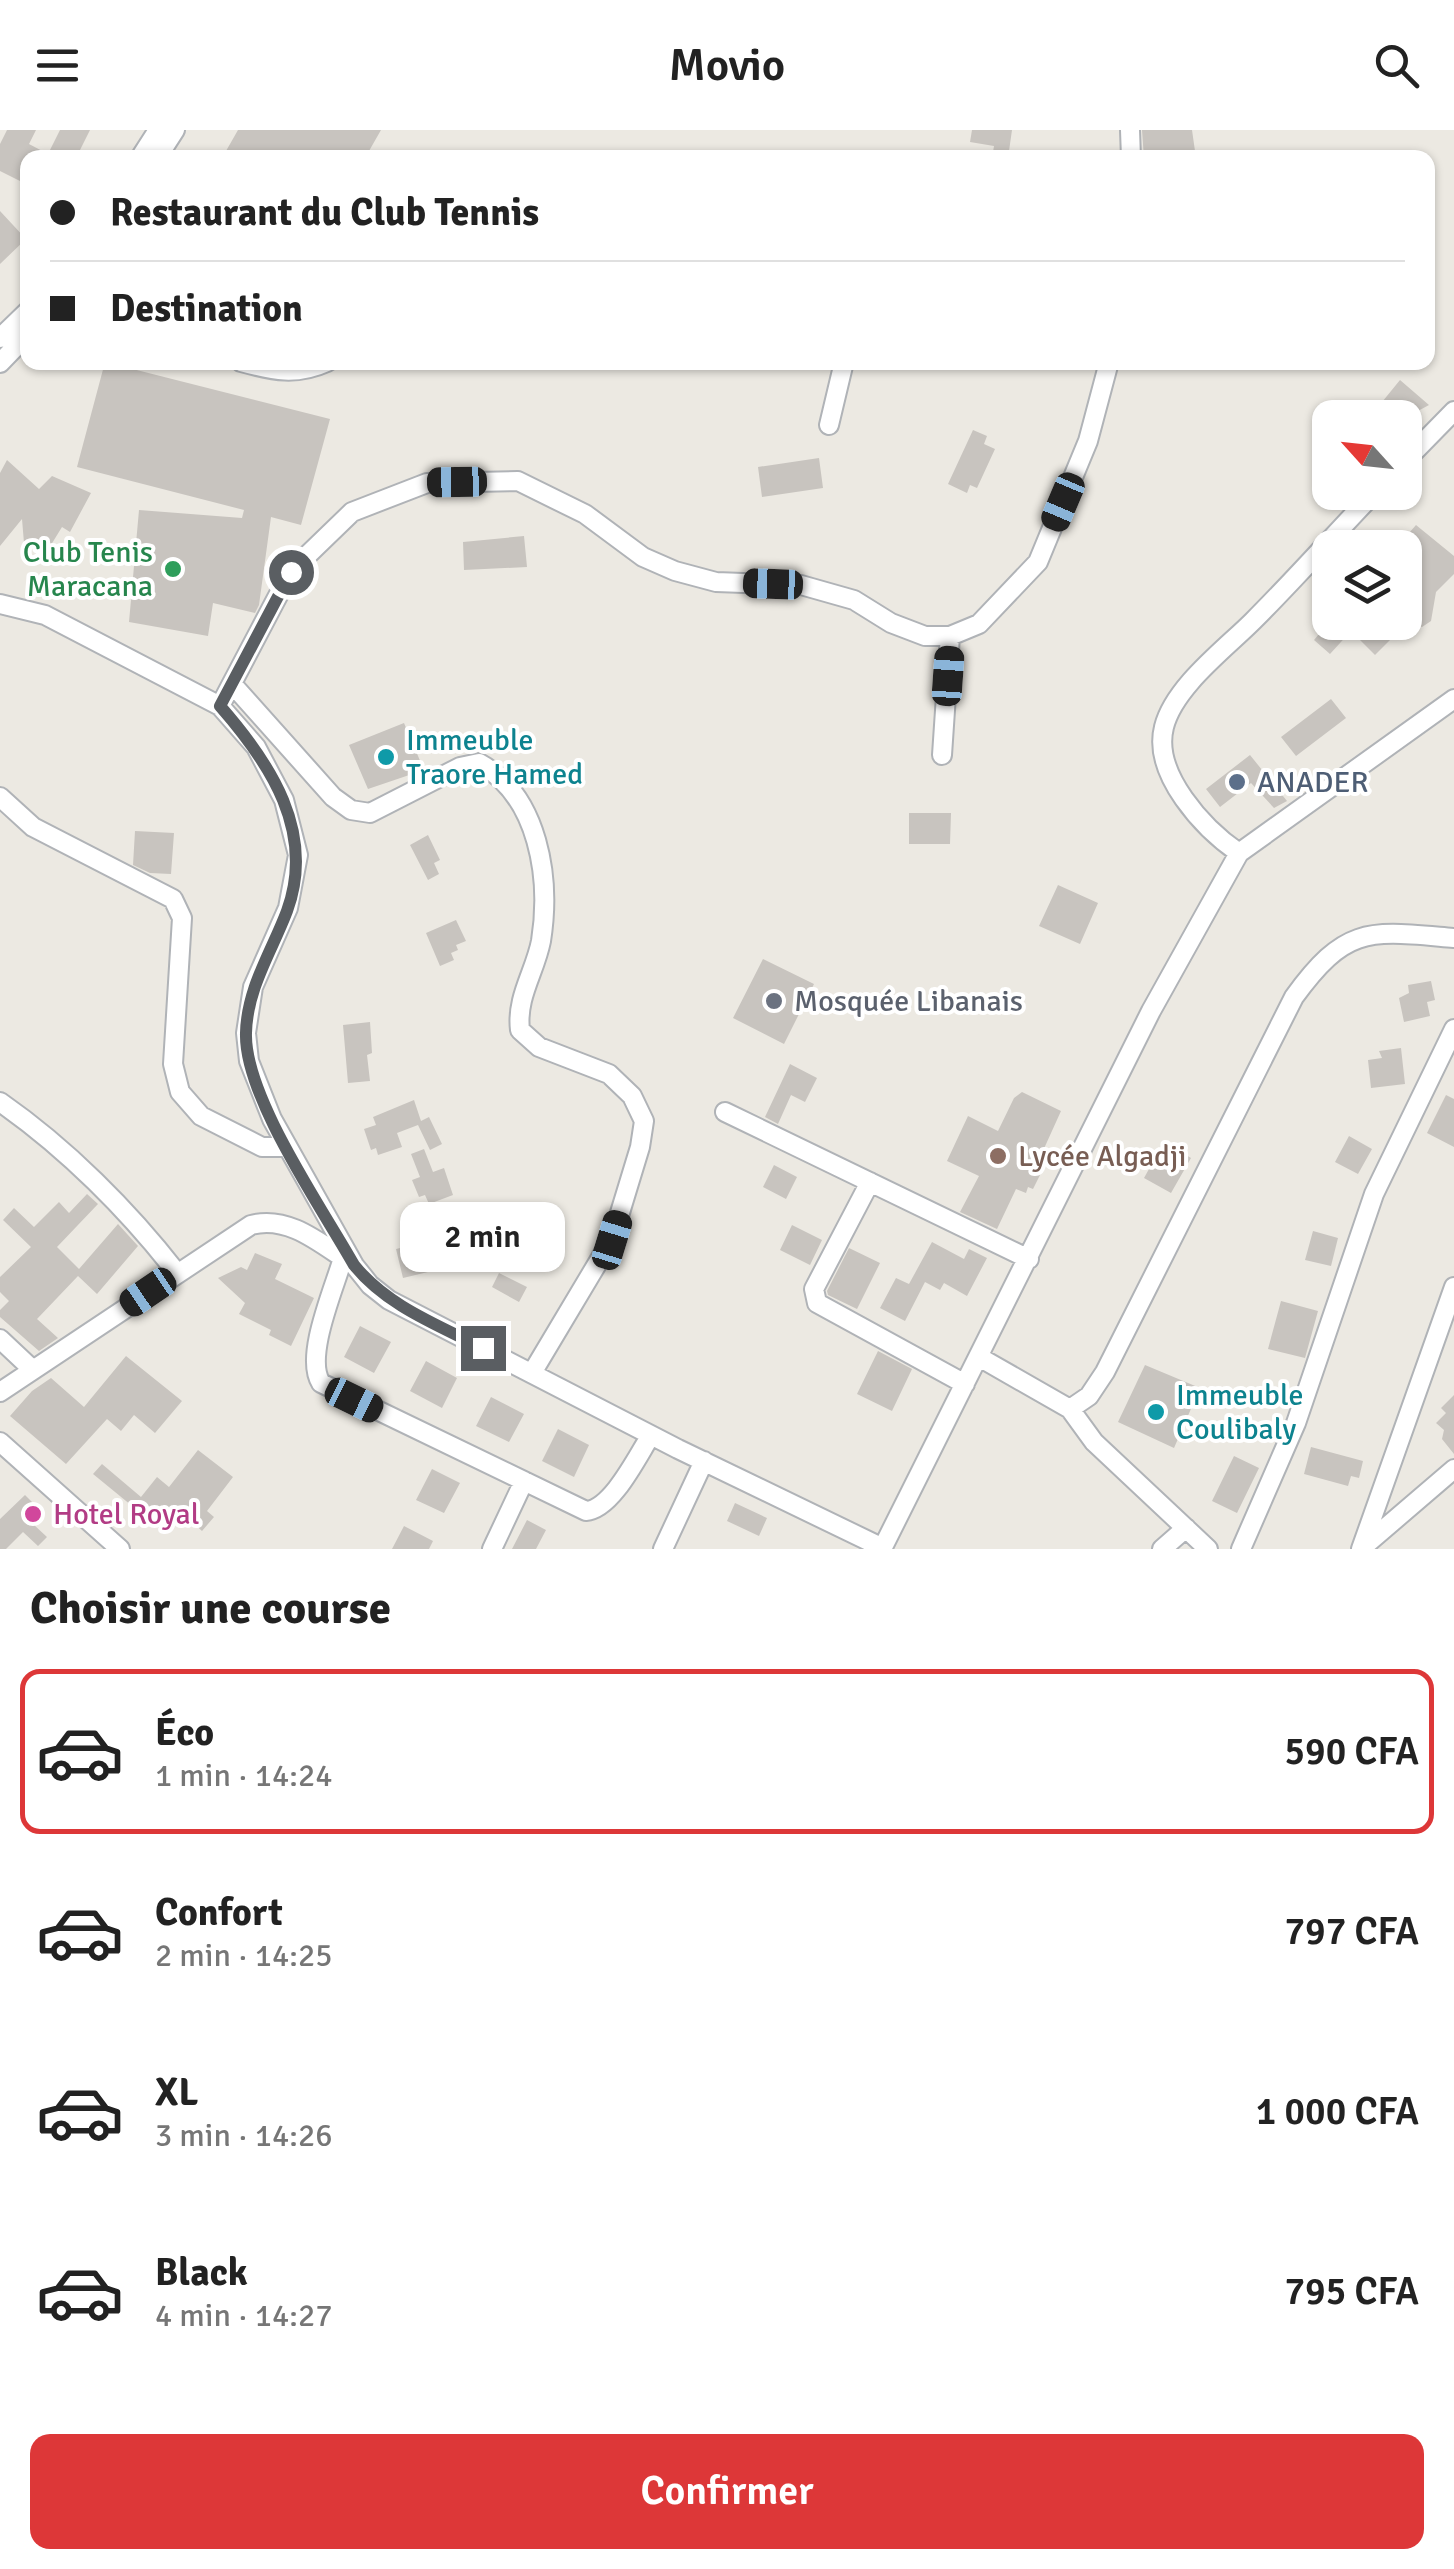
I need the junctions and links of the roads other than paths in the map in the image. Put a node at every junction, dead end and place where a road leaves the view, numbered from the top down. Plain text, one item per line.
1 (20, 319) edge
2 (0, 338) edge
3 (20, 342) edge
4 (0, 362) edge
5 (268, 370) edge
6 (309, 370) edge
7 (842, 370) edge
8 (1107, 370) edge
9 (1454, 410) edge
10 (829, 425) dead end
11 (1422, 443) edge
12 (1358, 510) edge
13 (0, 604) edge
14 (950, 636) junction
15 (233, 685) junction
16 (1454, 698) edge
17 (220, 706) junction
18 (942, 755) dead end
19 (0, 797) edge
20 (1239, 853) junction
21 (1454, 938) edge
22 (1454, 1029) edge
23 (0, 1102) edge
24 (726, 1112) dead end
25 (287, 1147) junction
26 (870, 1182) junction
27 (1029, 1259) junction
28 (348, 1262) junction
29 (177, 1273) junction
30 (1454, 1287) edge
31 (0, 1339) edge
32 (978, 1357) junction
33 (33, 1370) junction
34 (532, 1374) junction
35 (965, 1384) junction
36 (0, 1392) edge
37 (1070, 1410) junction
38 (651, 1435) junction
39 (0, 1442) edge
40 (704, 1461) junction
41 (1454, 1469) edge
42 (524, 1481) junction
43 (1186, 1528) junction
44 (882, 1548) edge
45 (120, 1549) edge
46 (492, 1549) edge
47 (663, 1549) edge
48 (1162, 1549) edge
49 (1208, 1549) edge
50 (1241, 1549) edge

1 - 2 street
3 - 4 street
5 - 6 street
7 - 10 street
8 - 14 street
9 - 11 street
12 - 20 street
13 - 17 street
14 - 15 street
14 - 18 street
15 - 17 street
15 - 34 street
16 - 20 street
17 - 25 street
19 - 25 street
20 - 27 street
21 - 37 street
22 - 50 street
23 - 29 street
24 - 26 street
25 - 28 street
26 - 27 street
26 - 35 street
27 - 32 street
28 - 29 street
28 - 34 street
28 - 42 street
29 - 33 street
30 - 41 street
31 - 33 street
32 - 35 street
32 - 37 street
33 - 36 street
34 - 38 street
35 - 44 street
37 - 43 street
38 - 40 street
38 - 42 street
39 - 45 street
40 - 44 street
40 - 47 street
42 - 46 street
43 - 48 street
43 - 49 street

